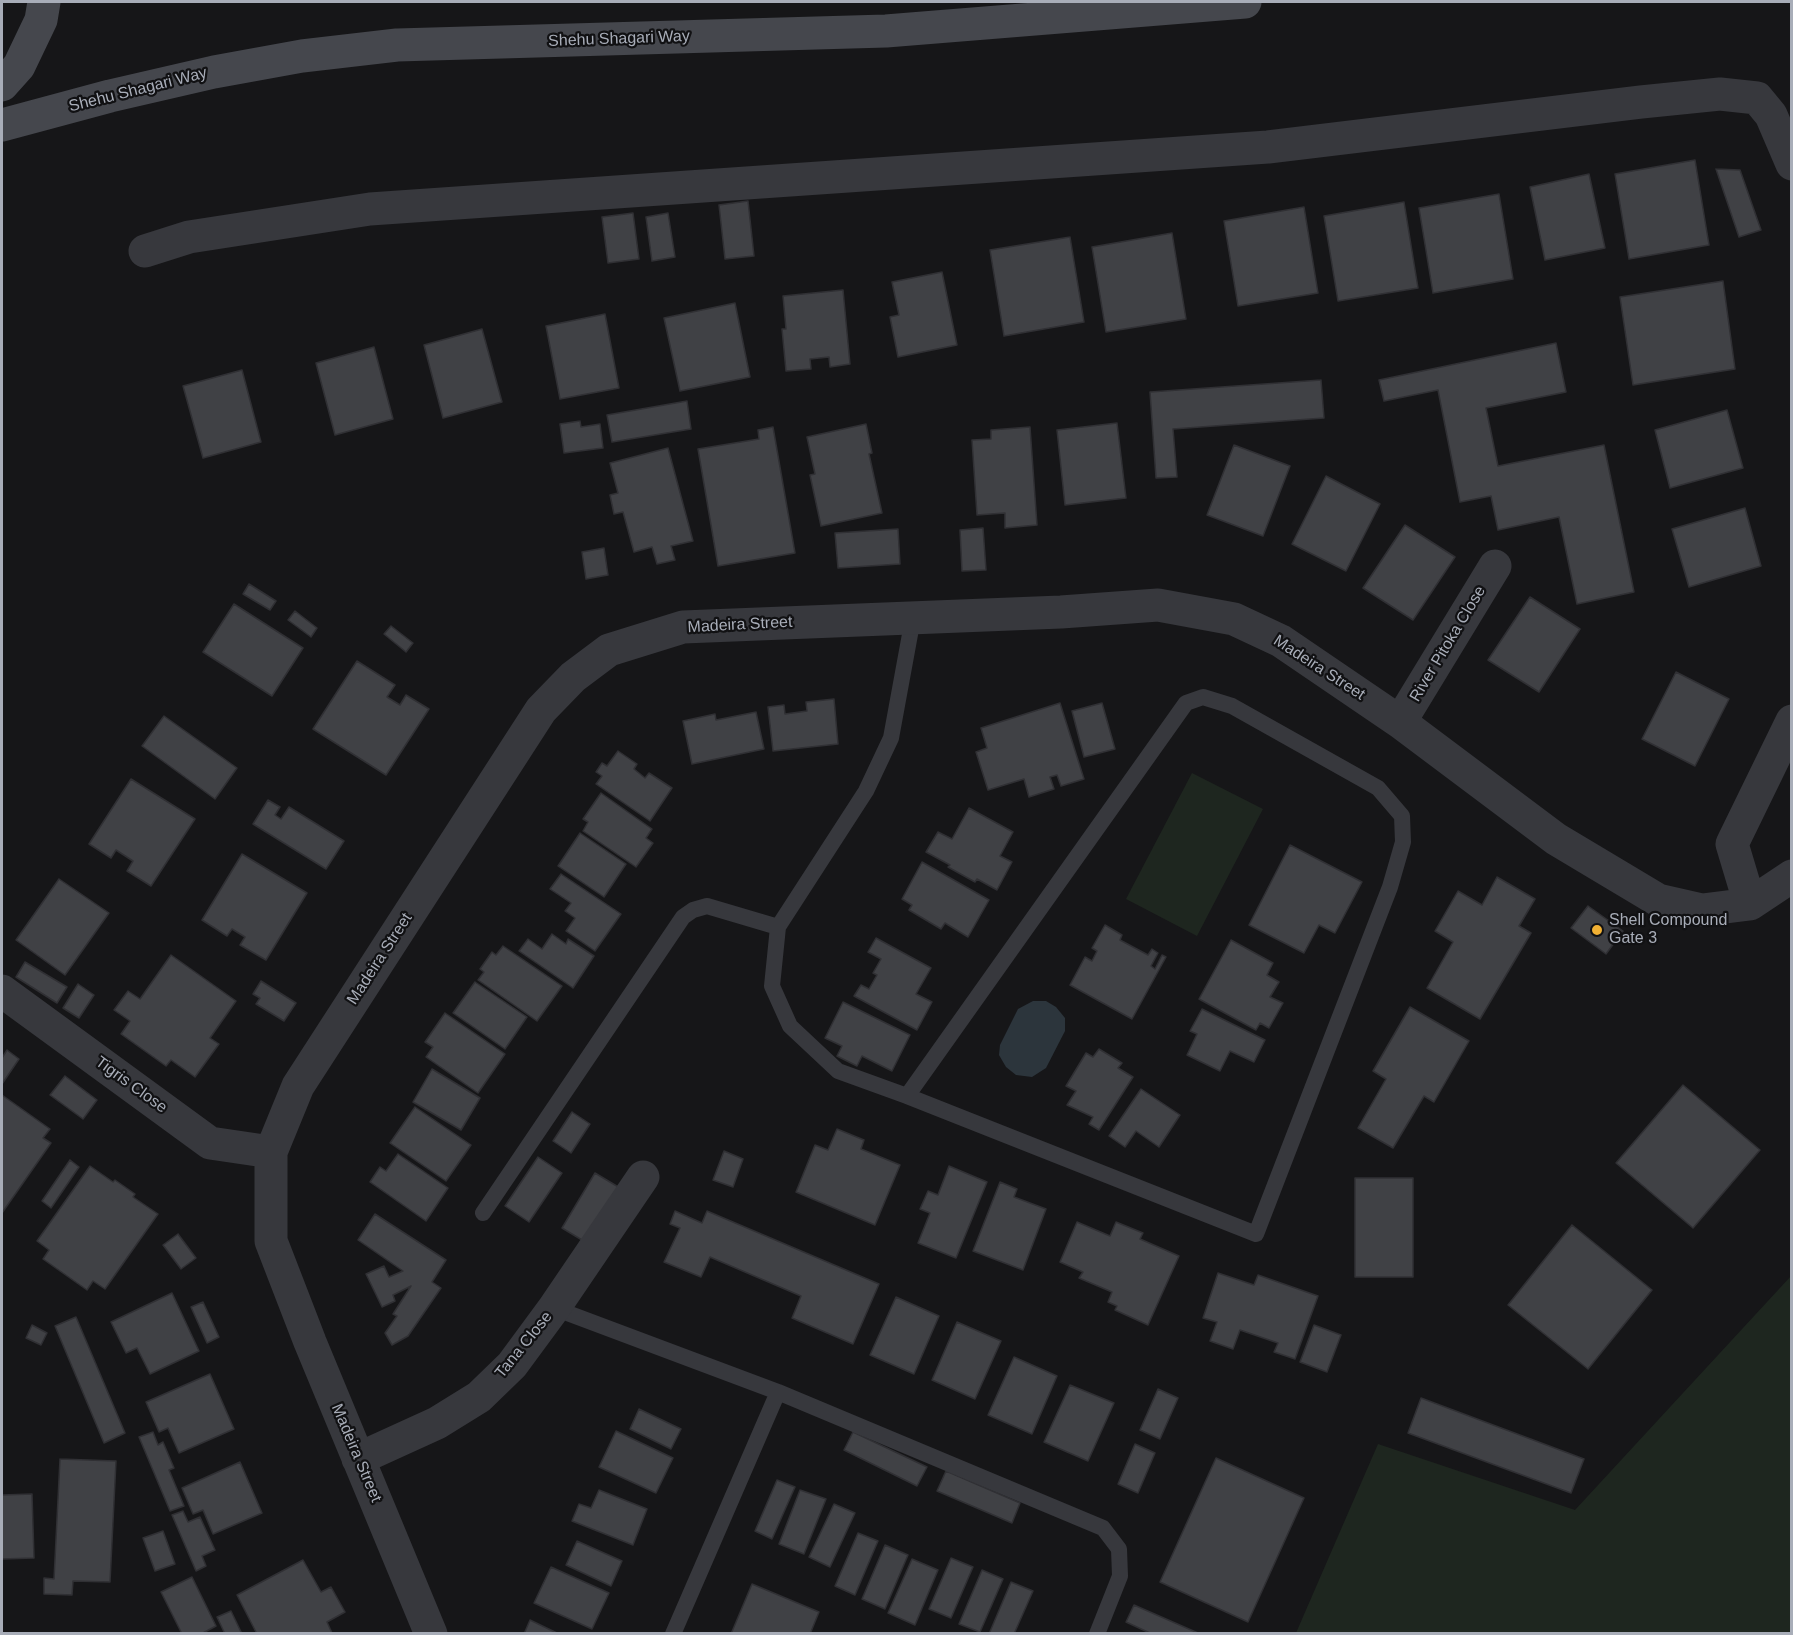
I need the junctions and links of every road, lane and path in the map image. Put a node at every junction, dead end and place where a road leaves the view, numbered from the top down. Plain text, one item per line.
1 (44, 2) edge
2 (1245, 2) edge
3 (2, 85) edge
4 (2, 125) edge
5 (1791, 164) edge
6 (145, 251) dead end
7 (1495, 566) dead end
8 (913, 618) junction
9 (1791, 721) edge
10 (1400, 722) junction
11 (1791, 876) edge
12 (1750, 904) junction
13 (778, 927) junction
14 (2, 991) edge
15 (907, 1095) junction
16 (271, 1152) junction
17 (643, 1177) dead end
18 (483, 1213) dead end
19 (554, 1308) junction
20 (778, 1392) junction
21 (358, 1459) junction
22 (431, 1634) edge
23 (673, 1634) edge
24 (1097, 1634) edge

1 - 3 main road
2 - 4 main road, Shehu Shagari Way
5 - 6 street
7 - 10 street, River Pitoka Close
8 - 10 street, Madeira Street
8 - 13 lane
8 - 16 street, Madeira Street
9 - 12 street
10 - 12 street, Madeira Street
11 - 12 street, Madeira Street
13 - 15 lane
13 - 18 lane
14 - 16 street, Tigris Close
15 - 15 lane
16 - 21 street, Madeira Street
17 - 19 street, Tana Close
19 - 20 lane
19 - 21 street, Tana Close
20 - 23 lane
20 - 24 lane
21 - 22 street, Madeira Street

